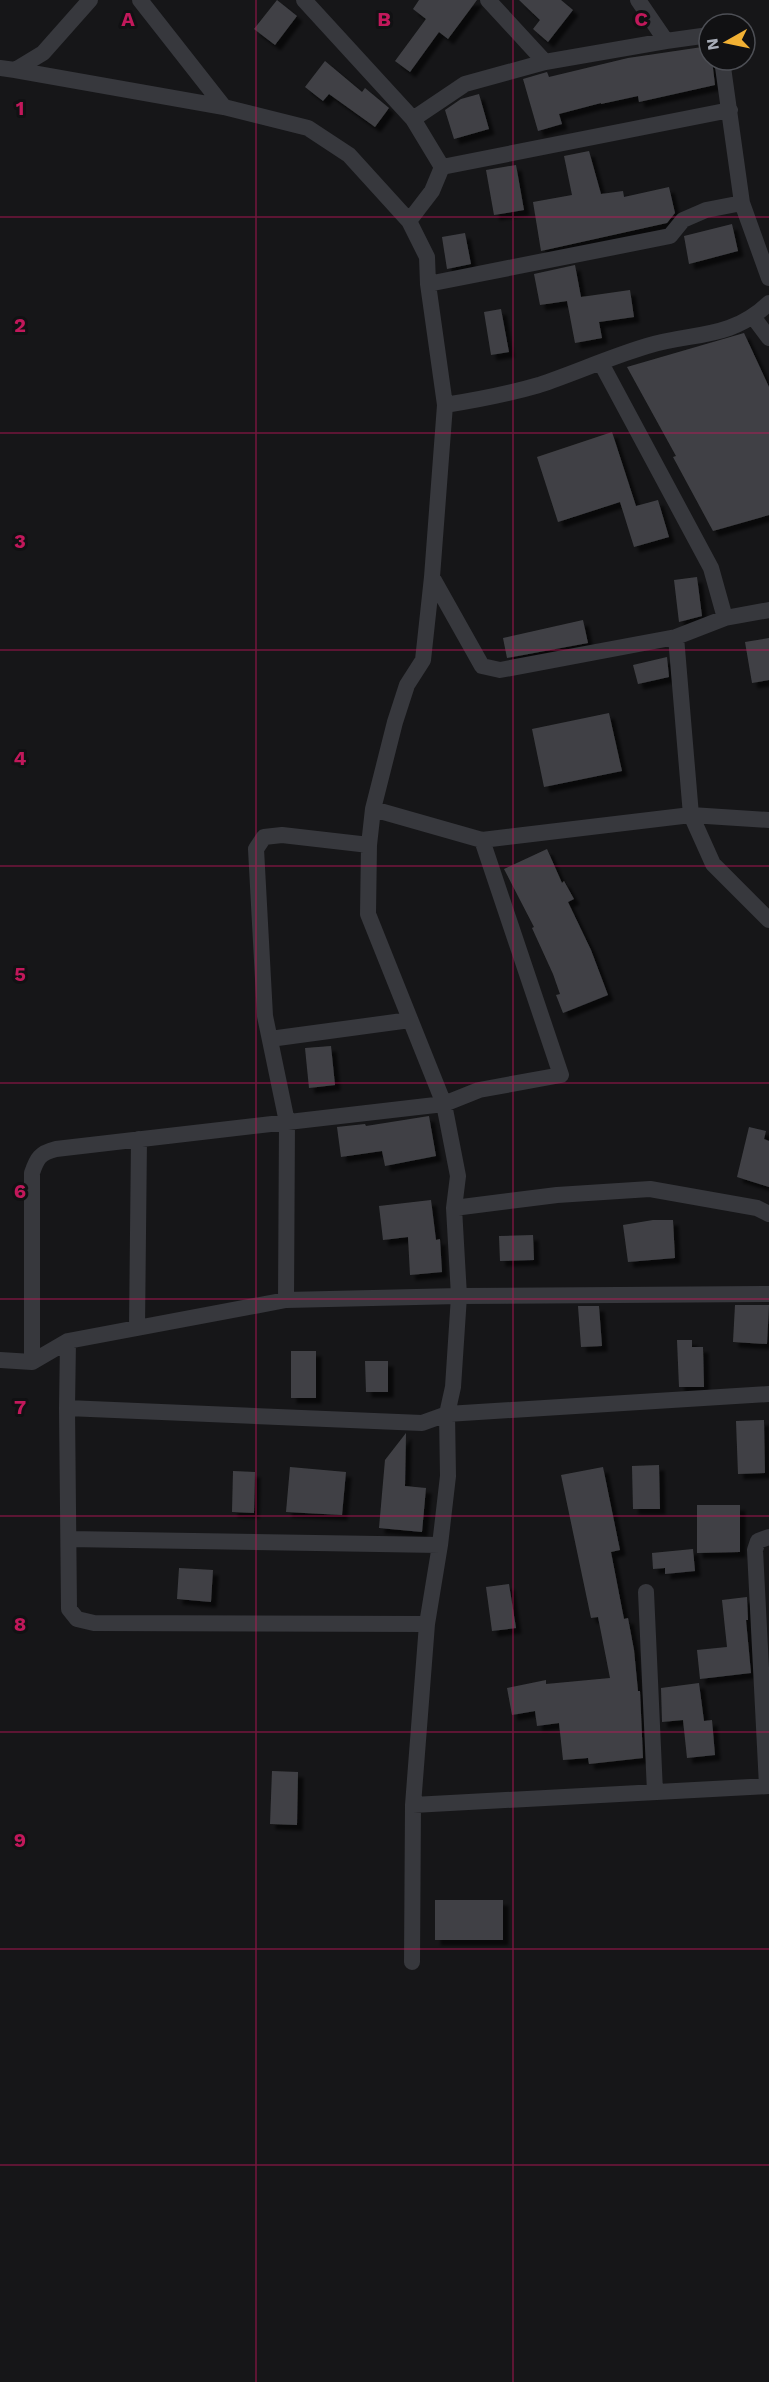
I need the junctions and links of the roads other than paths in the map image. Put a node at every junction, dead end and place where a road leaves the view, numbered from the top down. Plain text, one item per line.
1 (90, 0) edge
2 (140, 0) edge
3 (304, 0) edge
4 (488, 0) edge
5 (638, 0) edge
6 (697, 37) edge
7 (666, 41) junction
8 (545, 62) junction
9 (8, 69) edge
10 (724, 72) edge
11 (224, 107) junction
12 (730, 110) junction
13 (413, 119) junction
14 (442, 167) junction
15 (742, 203) junction
16 (410, 221) junction
17 (769, 278) edge
18 (428, 284) junction
19 (769, 303) edge
20 (754, 318) junction
21 (769, 338) edge
22 (600, 363) junction
23 (445, 405) junction
24 (432, 577) junction
25 (769, 610) edge
26 (725, 618) junction
27 (676, 637) junction
28 (373, 809) junction
29 (691, 815) junction
30 (769, 820) edge
31 (482, 840) junction
32 (369, 844) junction
33 (769, 920) edge
34 (410, 1020) junction
35 (270, 1039) junction
36 (444, 1104) junction
37 (287, 1122) junction
38 (139, 1139) junction
39 (454, 1208) junction
40 (769, 1214) edge
41 (769, 1294) edge
42 (459, 1296) junction
43 (286, 1300) junction
44 (137, 1328) junction
45 (68, 1341) junction
46 (0, 1360) edge
47 (32, 1362) junction
48 (769, 1394) edge
49 (67, 1408) junction
50 (447, 1414) junction
51 (769, 1537) edge
52 (69, 1539) junction
53 (440, 1545) junction
54 (646, 1592) dead end
55 (427, 1624) junction
56 (768, 1786) edge
57 (656, 1792) junction
58 (413, 1805) junction
59 (412, 1962) dead end

1 - 9 street
2 - 11 street
3 - 13 street
4 - 8 street
5 - 7 street
6 - 7 street
7 - 8 street
8 - 13 street
9 - 11 street
10 - 12 street
11 - 16 street
12 - 14 street
12 - 15 street
13 - 14 street
14 - 16 street
15 - 17 street
15 - 18 street
16 - 18 street
18 - 23 street
19 - 20 street
20 - 21 street
20 - 22 street
22 - 23 street
22 - 26 street
23 - 24 street
24 - 27 street
24 - 28 street
25 - 26 street
26 - 27 street
27 - 29 street
28 - 31 street
28 - 32 street
29 - 30 street
29 - 31 street
29 - 33 street
31 - 36 street
32 - 34 street
32 - 35 street
34 - 35 street
34 - 36 street
35 - 37 street
36 - 37 street
36 - 39 street
37 - 38 street
37 - 43 street
38 - 44 street
38 - 47 street
39 - 40 street
39 - 42 street
41 - 42 street
42 - 43 street
42 - 50 street
43 - 44 street
44 - 45 street
45 - 47 street
45 - 49 street
46 - 47 street
48 - 50 street
49 - 50 street
49 - 52 street
50 - 53 street
51 - 56 street
52 - 53 street
52 - 55 street
53 - 55 street
54 - 57 street
55 - 58 street
56 - 57 street
57 - 58 street
58 - 59 street

